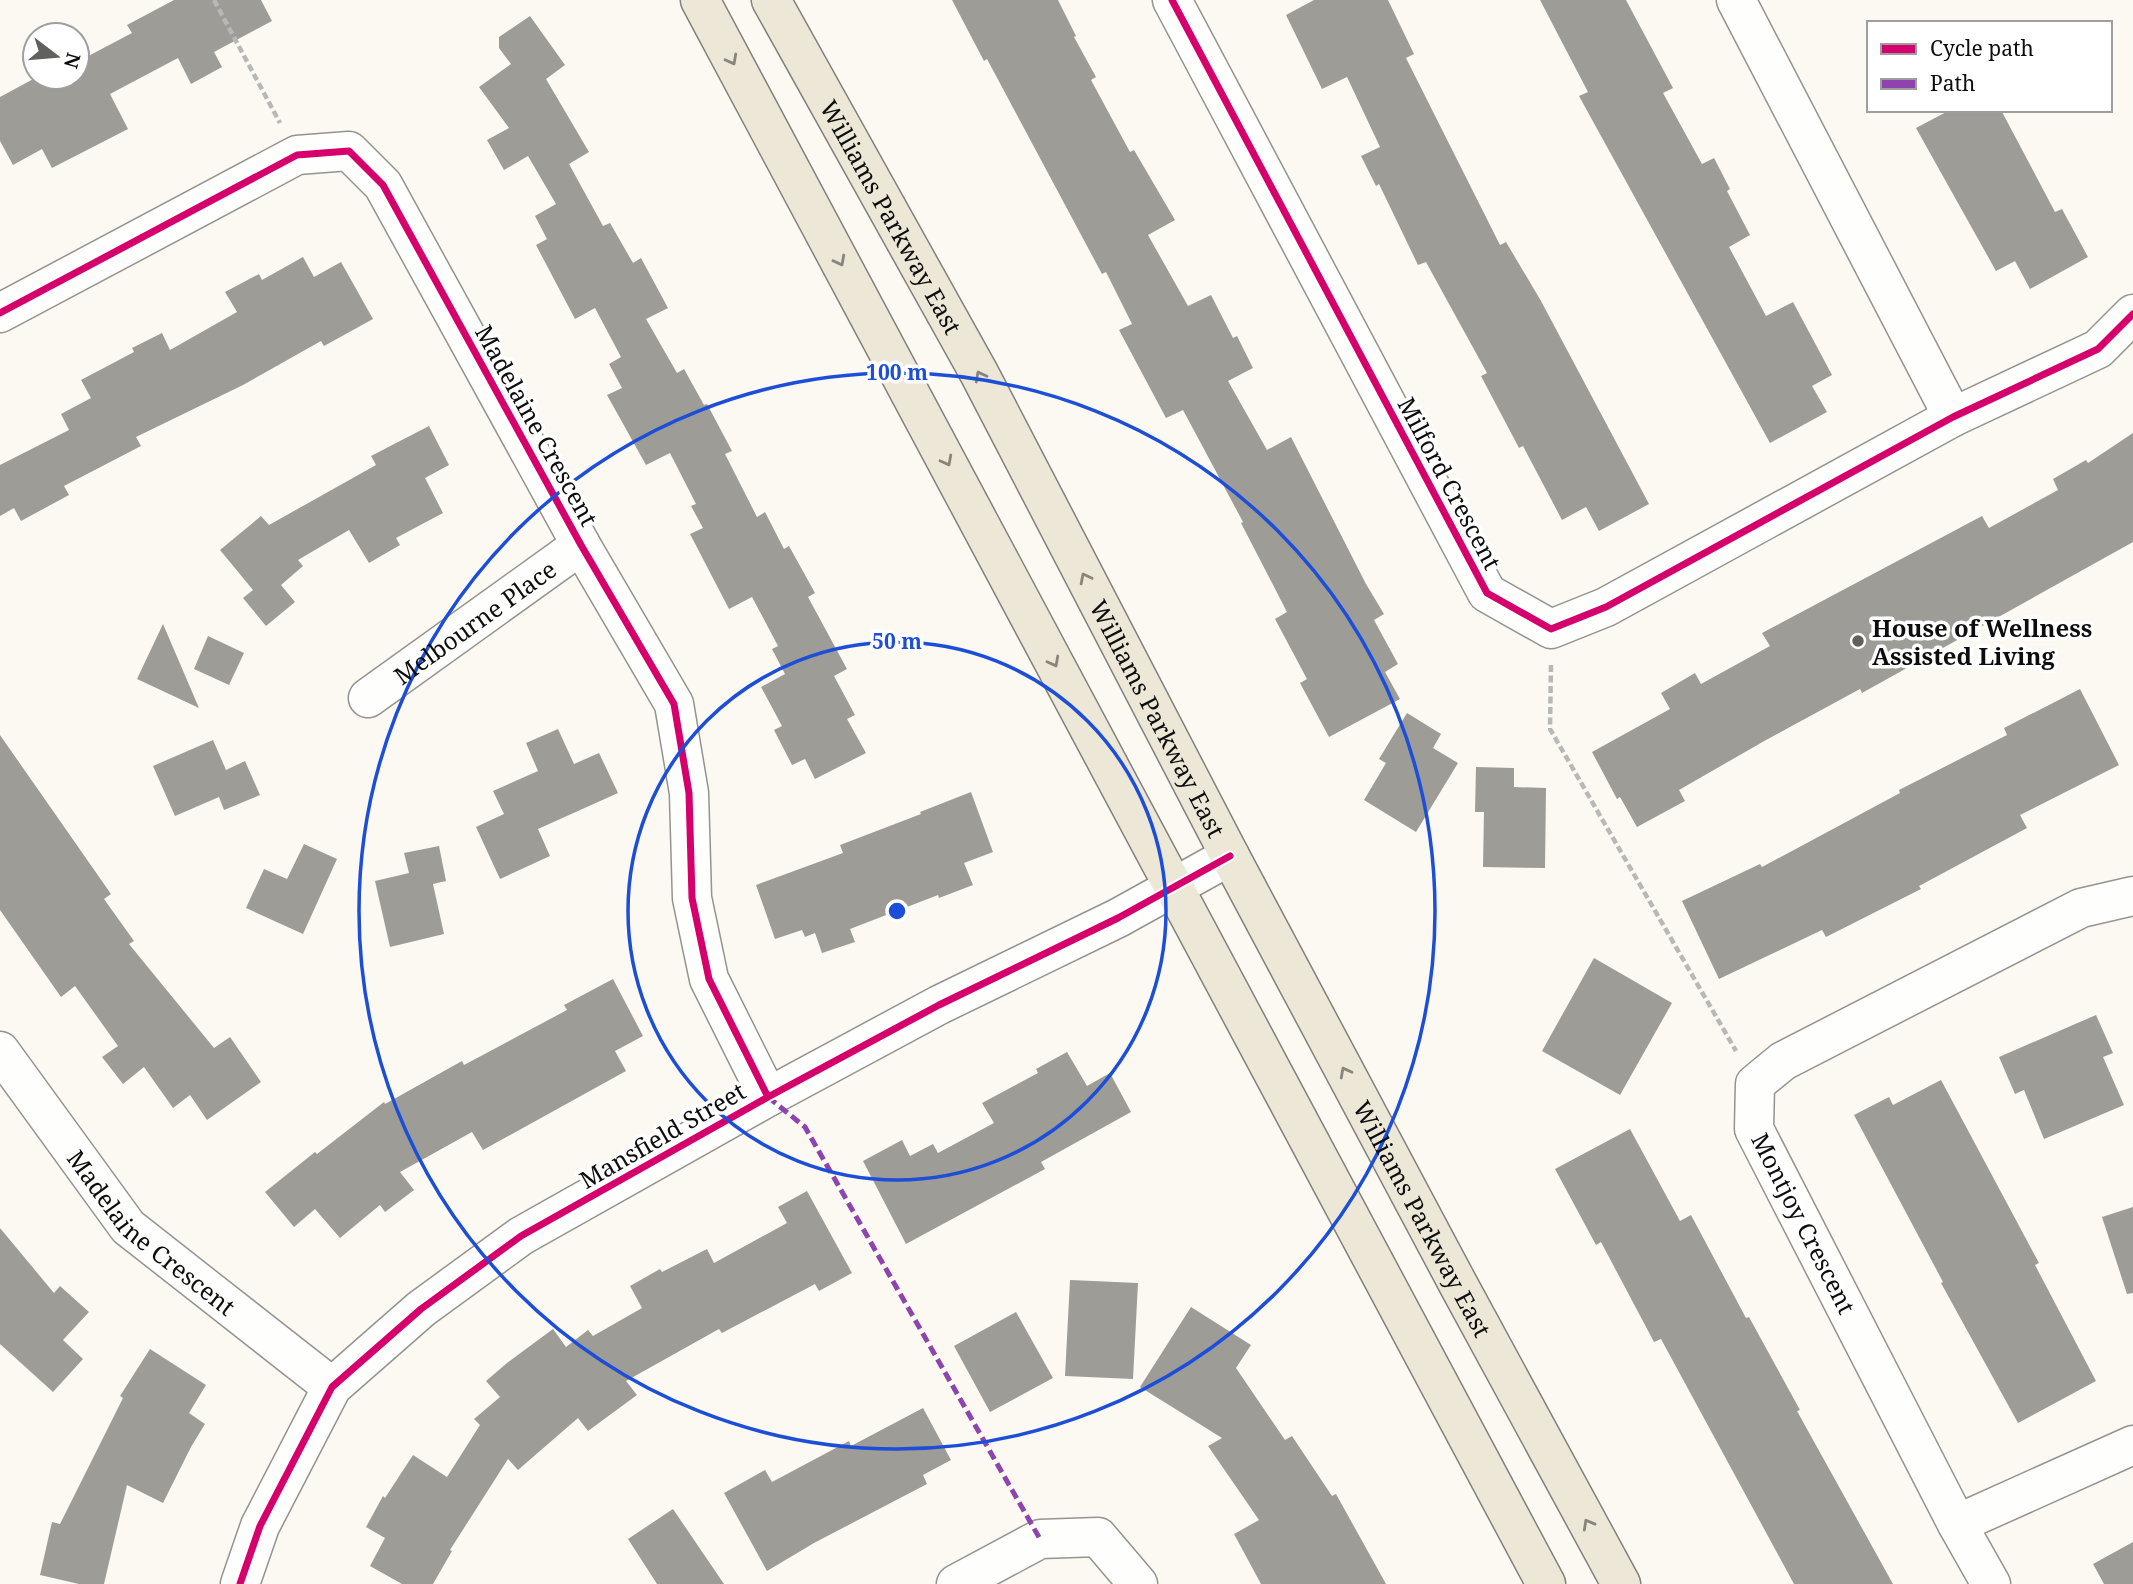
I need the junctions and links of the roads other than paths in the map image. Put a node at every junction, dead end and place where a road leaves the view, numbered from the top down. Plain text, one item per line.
1 (700, 0) edge
2 (771, 0) edge
3 (1172, 0) edge
4 (1736, 0) edge
5 (0, 313) edge
6 (2133, 314) edge
7 (1953, 417) junction
8 (581, 545) junction
9 (368, 698) dead end
10 (1230, 856) junction
11 (1174, 886) junction
12 (2133, 896) edge
13 (0, 1051) edge
14 (768, 1097) junction
15 (332, 1387) junction
16 (2133, 1445) edge
17 (1957, 1524) junction
18 (240, 1584) edge
19 (956, 1584) edge
20 (1138, 1584) edge
21 (1546, 1584) edge
22 (1621, 1584) edge
23 (1991, 1584) edge

1 -> 11 main road
10 -> 2 main road, Williams Parkway East
3 - 7 street, Milford Crescent
4 - 7 street
5 - 8 street, Madelaine Crescent
6 - 7 street
8 - 9 street, Melbourne Place
8 - 14 street, Madelaine Crescent
10 - 11 street, Mansfield Street
22 -> 10 main road, Williams Parkway East
11 - 14 street, Mansfield Street
11 - 21 main road
12 - 17 street, Montjoy Crescent
13 - 15 street, Madelaine Crescent
14 - 15 street, Mansfield Street
15 - 18 street, Mansfield Street
16 - 17 street
17 - 23 street, Montjoy Crescent
19 - 20 street

